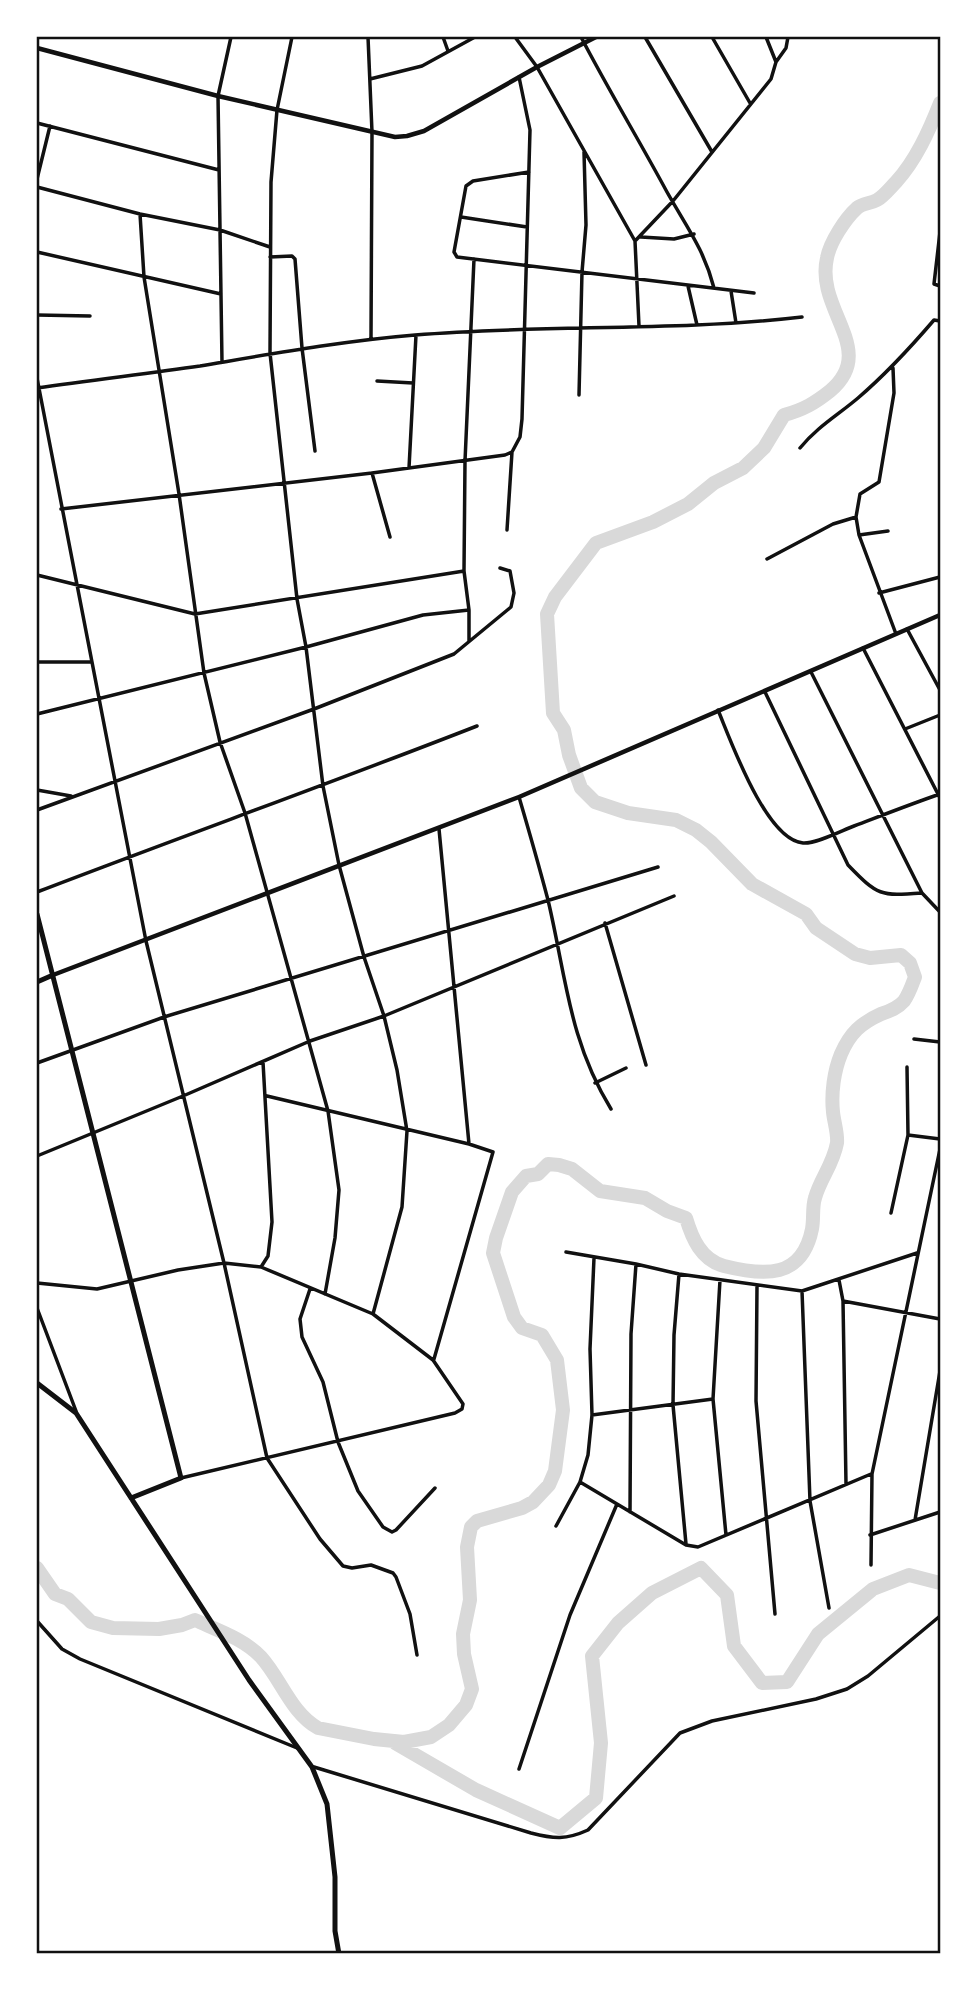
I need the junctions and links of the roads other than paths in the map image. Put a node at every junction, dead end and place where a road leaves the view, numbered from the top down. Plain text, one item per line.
1 (231, 37) edge
2 (292, 37) edge
3 (368, 37) edge
4 (443, 37) edge
5 (475, 37) edge
6 (515, 37) edge
7 (581, 37) edge
8 (596, 37) edge
9 (645, 37) edge
10 (712, 37) edge
11 (766, 37) edge
12 (788, 37) edge
13 (584, 43) junction
14 (37, 48) edge
15 (448, 52) junction
16 (776, 61) junction
17 (537, 67) junction
18 (519, 77) junction
19 (370, 79) junction
20 (218, 96) junction
21 (750, 103) junction
22 (277, 110) junction
23 (37, 123) edge
24 (50, 126) junction
25 (373, 132) junction
26 (583, 150) junction
27 (712, 152) junction
28 (219, 170) junction
29 (529, 172) junction
30 (37, 179) edge
31 (37, 187) edge
32 (673, 201) junction
33 (140, 214) junction
34 (461, 217) junction
35 (527, 227) junction
36 (220, 230) junction
37 (940, 232) edge
38 (694, 234) junction
39 (641, 237) junction
40 (635, 241) junction
41 (270, 247) junction
42 (37, 252) edge
43 (270, 257) junction
44 (474, 259) junction
45 (526, 266) junction
46 (582, 272) junction
47 (144, 277) junction
48 (638, 280) junction
49 (688, 285) junction
50 (940, 286) edge
51 (713, 288) junction
52 (731, 291) junction
53 (754, 293) dead end
54 (221, 294) junction
55 (37, 315) edge
56 (90, 316) dead end
57 (802, 317) dead end
58 (940, 321) edge
59 (736, 324) junction
60 (697, 325) junction
61 (639, 326) junction
62 (580, 328) junction
63 (524, 329) junction
64 (471, 331) junction
65 (416, 335) junction
66 (371, 339) junction
67 (302, 348) junction
68 (270, 353) junction
69 (222, 362) junction
70 (893, 368) junction
71 (160, 372) junction
72 (37, 378) edge
73 (377, 381) dead end
74 (413, 383) junction
75 (38, 388) edge
76 (579, 395) dead end
77 (800, 448) dead end
78 (315, 451) dead end
79 (512, 452) junction
80 (465, 461) junction
81 (409, 468) junction
82 (372, 473) junction
83 (285, 483) junction
84 (179, 494) junction
85 (61, 509) junction
86 (856, 517) junction
87 (507, 530) dead end
88 (888, 531) dead end
89 (859, 535) junction
90 (390, 537) dead end
91 (767, 559) dead end
92 (500, 568) dead end
93 (464, 571) junction
94 (37, 575) edge
95 (940, 577) edge
96 (75, 583) junction
97 (879, 593) junction
98 (297, 599) junction
99 (469, 610) junction
100 (195, 614) junction
101 (940, 615) edge
102 (908, 629) junction
103 (896, 634) junction
104 (469, 641) junction
105 (306, 648) junction
106 (863, 648) junction
107 (37, 662) edge
108 (92, 662) junction
109 (811, 671) junction
110 (204, 673) junction
111 (940, 690) edge
112 (765, 692) junction
113 (98, 700) junction
114 (314, 709) junction
115 (718, 710) junction
116 (37, 714) edge
117 (940, 715) edge
118 (477, 726) dead end
119 (905, 729) junction
120 (220, 742) junction
121 (114, 782) junction
122 (323, 786) junction
123 (37, 790) edge
124 (940, 796) edge
125 (73, 797) junction
126 (519, 797) junction
127 (37, 810) edge
128 (244, 813) junction
129 (884, 815) junction
130 (439, 829) junction
131 (833, 835) junction
132 (130, 856) junction
133 (339, 865) junction
134 (658, 867) dead end
135 (37, 892) edge
136 (267, 892) junction
137 (922, 893) junction
138 (674, 896) dead end
139 (548, 900) junction
140 (940, 912) edge
141 (37, 914) edge
142 (606, 923) junction
143 (449, 931) junction
144 (146, 941) junction
145 (557, 944) junction
146 (364, 957) junction
147 (52, 975) junction
148 (293, 978) junction
149 (37, 982) edge
150 (454, 987) junction
151 (384, 1016) junction
152 (164, 1017) junction
153 (914, 1039) dead end
154 (310, 1041) junction
155 (940, 1042) edge
156 (72, 1049) junction
157 (263, 1061) junction
158 (37, 1063) edge
159 (646, 1065) dead end
160 (907, 1067) dead end
161 (626, 1068) dead end
162 (595, 1083) junction
163 (183, 1096) junction
164 (267, 1097) junction
165 (611, 1109) dead end
166 (328, 1111) junction
167 (407, 1131) junction
168 (92, 1132) junction
169 (908, 1135) junction
170 (940, 1139) edge
171 (470, 1144) junction
172 (940, 1149) edge
173 (37, 1156) edge
174 (891, 1213) dead end
175 (566, 1252) dead end
176 (917, 1253) junction
177 (594, 1258) junction
178 (224, 1263) junction
179 (636, 1264) junction
180 (261, 1267) junction
181 (679, 1274) junction
182 (132, 1280) junction
183 (720, 1280) junction
184 (839, 1280) junction
185 (37, 1283) edge
186 (757, 1286) junction
187 (310, 1289) junction
188 (802, 1291) junction
189 (325, 1294) junction
190 (843, 1301) junction
191 (37, 1308) edge
192 (904, 1313) junction
193 (373, 1314) junction
194 (940, 1319) edge
195 (433, 1360) junction
196 (940, 1371) edge
197 (37, 1383) edge
198 (713, 1399) junction
199 (673, 1405) junction
200 (631, 1410) junction
201 (76, 1413) junction
202 (592, 1415) junction
203 (338, 1443) junction
204 (267, 1458) junction
205 (872, 1474) junction
206 (181, 1478) junction
207 (580, 1482) junction
208 (846, 1484) junction
209 (435, 1488) dead end
210 (131, 1498) junction
211 (810, 1501) junction
212 (617, 1504) junction
213 (630, 1512) junction
214 (940, 1512) edge
215 (767, 1519) junction
216 (915, 1520) junction
217 (556, 1526) dead end
218 (726, 1535) junction
219 (870, 1535) junction
220 (686, 1545) junction
221 (871, 1565) dead end
222 (829, 1608) dead end
223 (775, 1614) dead end
224 (940, 1616) edge
225 (37, 1621) edge
226 (417, 1655) dead end
227 (299, 1749) junction
228 (312, 1767) junction
229 (519, 1769) dead end
230 (339, 1954) edge

1 - 20 street
2 - 22 street
3 - 19 street
4 - 15 street
5 - 15 street
6 - 17 street
7 - 13 street
8 - 13 street
9 - 27 street
10 - 21 street
11 - 16 street
12 - 16 street
13 - 17 street
13 - 32 street
14 - 20 street
15 - 19 street
16 - 21 street
17 - 18 street
17 - 26 street
18 - 25 street
18 - 29 street
19 - 25 street
20 - 22 street
20 - 28 street
21 - 27 street
22 - 25 street
22 - 41 street
23 - 24 street
24 - 28 street
24 - 30 street
25 - 66 street
26 - 40 street
26 - 46 street
27 - 32 street
28 - 36 street
29 - 34 street
29 - 35 street
31 - 33 street
32 - 38 street
32 - 39 street
33 - 36 street
33 - 47 street
34 - 35 street
34 - 44 street
35 - 45 street
36 - 41 street
36 - 54 street
37 - 50 street
38 - 39 street
38 - 51 street
39 - 40 street
40 - 48 street
41 - 43 street
42 - 47 street
43 - 67 street
43 - 68 street
44 - 45 street
44 - 64 street
45 - 46 street
45 - 63 street
46 - 48 street
46 - 62 street
47 - 54 street
47 - 71 street
48 - 49 street
48 - 61 street
49 - 51 street
49 - 60 street
51 - 52 street
52 - 53 street
52 - 59 street
54 - 69 street
55 - 56 street
57 - 59 street
58 - 70 street
59 - 60 street
60 - 61 street
61 - 62 street
62 - 63 street
62 - 76 street
63 - 64 street
63 - 79 street
64 - 65 street
64 - 80 street
65 - 66 street
65 - 74 street
66 - 67 street
67 - 68 street
67 - 78 street
68 - 69 street
68 - 83 street
69 - 71 street
70 - 77 street
70 - 86 street
71 - 75 street
71 - 84 street
72 - 75 street
73 - 74 street
74 - 81 street
75 - 85 street
79 - 80 street
79 - 87 street
80 - 81 street
80 - 93 street
81 - 82 street
82 - 83 street
82 - 90 street
83 - 84 street
83 - 98 street
84 - 85 street
84 - 100 street
85 - 96 street
86 - 89 street
86 - 91 street
88 - 89 street
89 - 97 street
92 - 104 street
93 - 98 street
93 - 99 street
94 - 96 street
95 - 97 street
96 - 100 street
96 - 108 street
97 - 103 street
98 - 100 street
98 - 105 street
99 - 104 street
99 - 105 street
100 - 110 street
101 - 102 street
102 - 103 street
102 - 111 street
103 - 106 street
104 - 114 street
105 - 110 street
105 - 114 street
106 - 109 street
106 - 119 street
107 - 108 street
108 - 113 street
109 - 112 street
109 - 129 street
110 - 113 street
110 - 120 street
112 - 115 street
112 - 131 street
113 - 116 street
113 - 121 street
114 - 120 street
114 - 122 street
115 - 126 street
115 - 131 street
117 - 119 street
118 - 122 street
119 - 124 street
120 - 121 street
120 - 128 street
121 - 125 street
121 - 132 street
122 - 128 street
122 - 133 street
123 - 125 street
124 - 129 street
125 - 127 street
126 - 130 street
126 - 139 street
128 - 132 street
128 - 136 street
129 - 131 street
129 - 137 street
130 - 133 street
130 - 143 street
131 - 137 street
132 - 135 street
132 - 144 street
133 - 136 street
133 - 146 street
134 - 139 street
136 - 144 street
136 - 148 street
137 - 140 street
138 - 142 street
139 - 143 street
139 - 145 street
141 - 147 main road
142 - 145 street
142 - 159 street
143 - 146 street
143 - 150 street
144 - 147 street
144 - 152 street
145 - 150 street
145 - 162 street
146 - 148 street
146 - 151 street
147 - 149 main road
147 - 156 main road
148 - 152 street
148 - 154 street
150 - 151 street
150 - 171 street
151 - 154 street
151 - 167 street
152 - 156 street
152 - 163 street
153 - 155 street
154 - 157 street
154 - 166 street
156 - 158 street
156 - 168 main road
157 - 163 street
157 - 164 street
160 - 169 street
161 - 162 street
162 - 165 street
163 - 168 street
163 - 178 street
164 - 166 street
164 - 180 street
166 - 167 street
166 - 189 street
167 - 171 street
167 - 193 street
168 - 173 street
168 - 182 main road
169 - 170 street
169 - 174 street
171 - 195 street
172 - 176 street
175 - 177 street
176 - 184 street
176 - 192 street
177 - 179 street
177 - 202 street
178 - 180 street
178 - 182 street
178 - 204 street
179 - 181 street
179 - 200 street
180 - 187 street
181 - 183 street
181 - 199 street
182 - 185 street
182 - 206 main road
183 - 186 street
183 - 198 street
184 - 188 street
184 - 190 street
186 - 188 street
186 - 215 street
187 - 189 street
187 - 203 street
188 - 211 street
189 - 193 street
190 - 192 street
190 - 208 street
191 - 201 street
192 - 194 street
192 - 205 street
193 - 195 street
195 - 203 street
196 - 216 street
197 - 201 main road
198 - 199 street
198 - 218 street
199 - 200 street
199 - 220 street
200 - 202 street
200 - 213 street
201 - 210 main road
202 - 207 street
203 - 204 street
203 - 209 street
204 - 206 street
204 - 226 street
205 - 208 street
205 - 219 street
206 - 210 main road
207 - 212 street
207 - 217 street
208 - 211 street
210 - 227 main road
211 - 215 street
211 - 222 street
212 - 213 street
212 - 229 street
213 - 220 street
214 - 216 street
215 - 218 street
215 - 223 street
216 - 219 street
218 - 220 street
219 - 221 street
224 - 228 street
225 - 227 street
227 - 228 main road
228 - 230 main road

